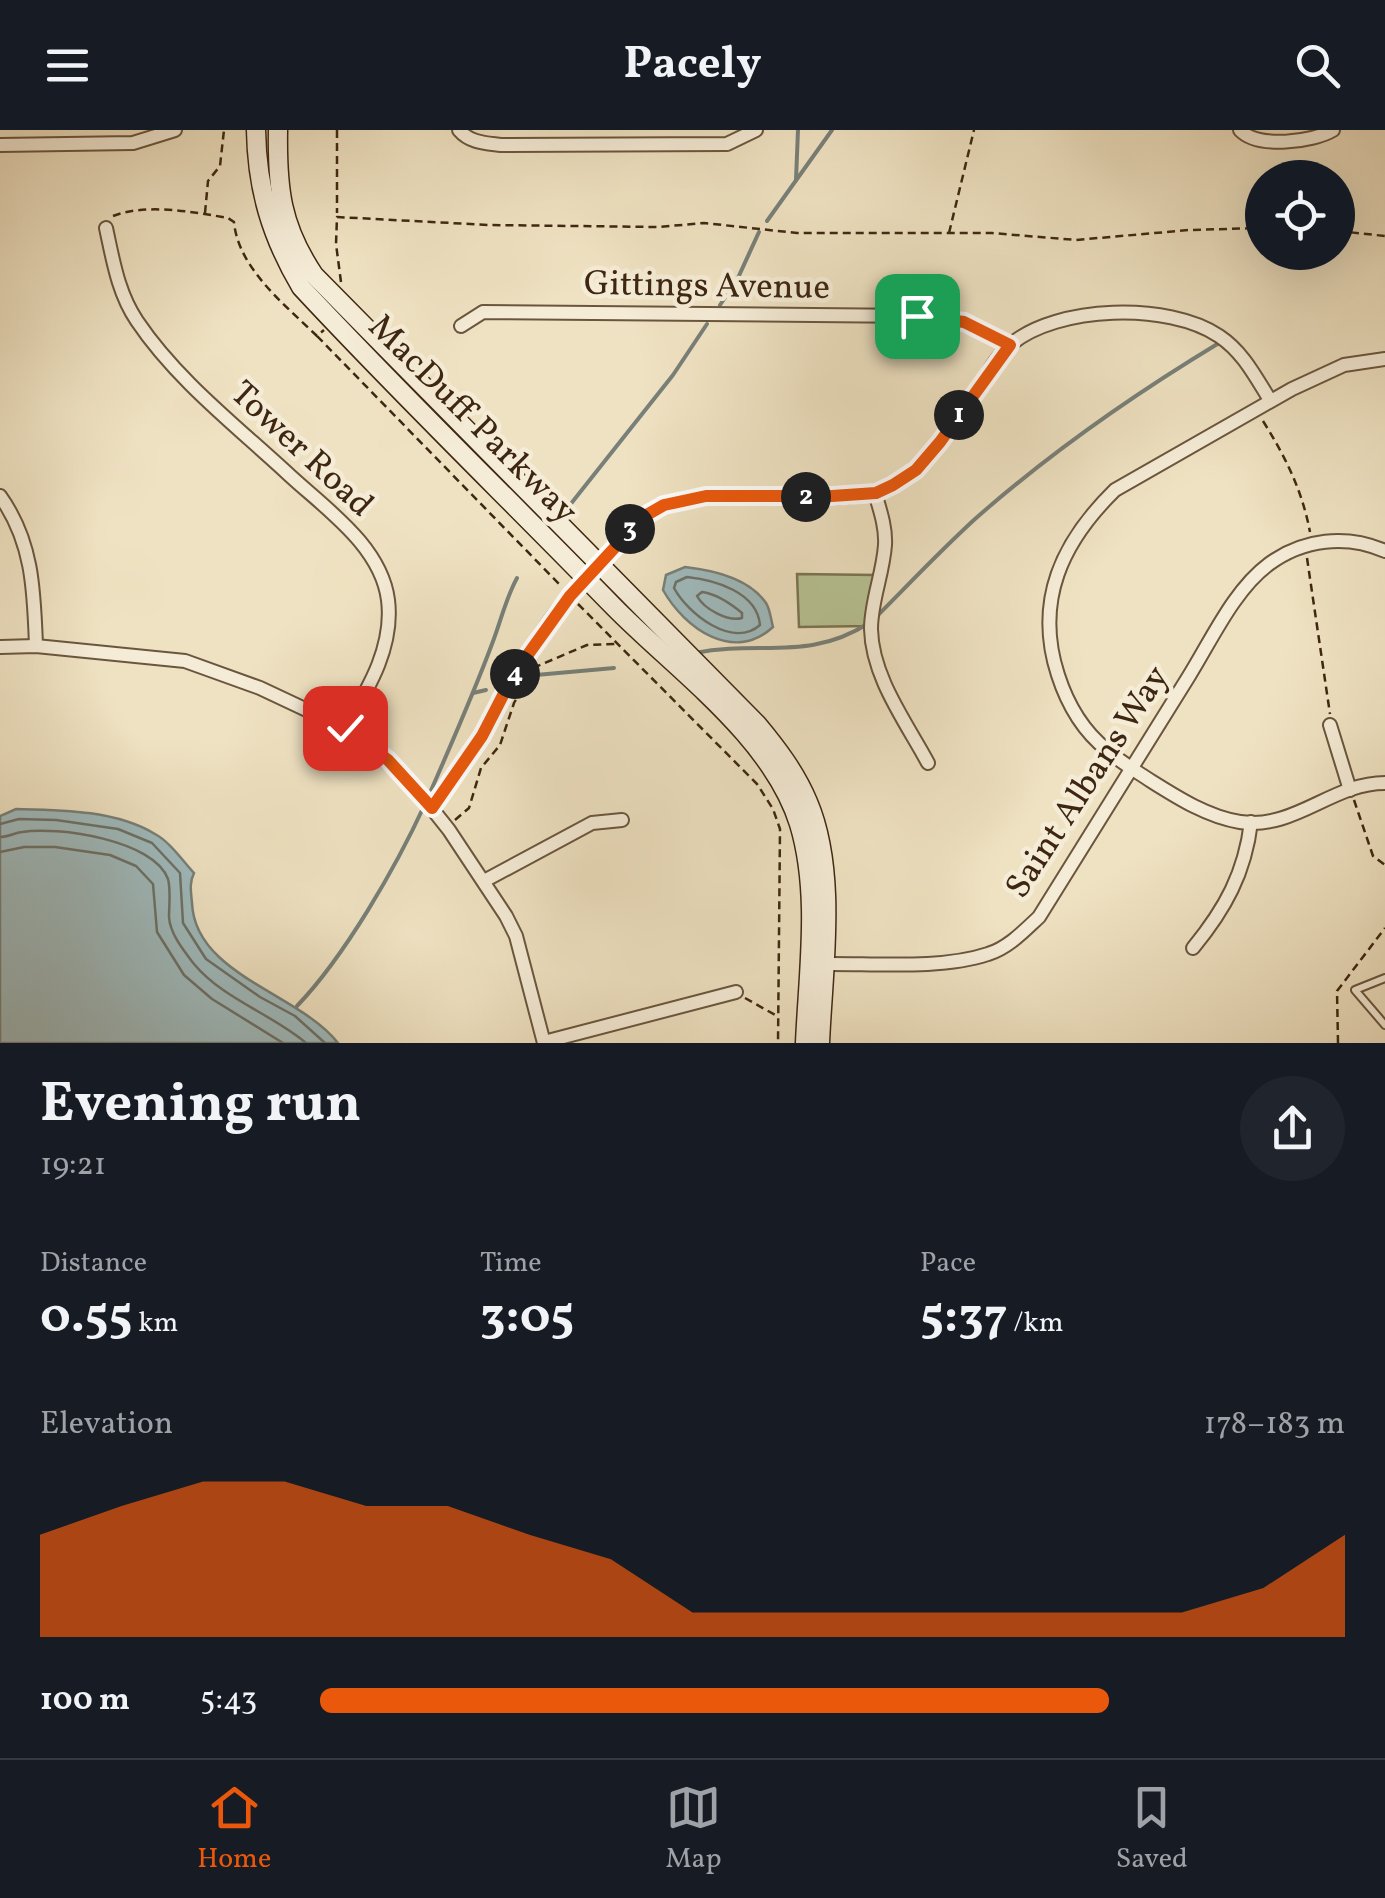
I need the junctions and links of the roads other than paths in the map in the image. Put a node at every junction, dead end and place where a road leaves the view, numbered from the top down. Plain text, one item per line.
1 (175, 130) edge
2 (256, 130) edge
3 (278, 130) edge
4 (459, 130) edge
5 (756, 130) edge
6 (1240, 130) edge
7 (1333, 130) edge
8 (616, 136) edge
9 (0, 145) edge
10 (106, 228) road end
11 (462, 326) dead end
12 (1010, 345) junction
13 (1385, 359) edge
14 (1270, 400) junction
15 (876, 493) junction
16 (0, 496) edge
17 (1385, 551) edge
18 (594, 572) junction
19 (36, 646) junction
20 (0, 647) edge
21 (1330, 725) road end
22 (345, 728) junction
23 (928, 763) dead end
24 (1132, 768) junction
25 (1385, 784) edge
26 (1350, 790) junction
27 (432, 808) junction
28 (622, 820) dead end
29 (1251, 822) junction
30 (484, 882) junction
31 (1192, 948) dead end
32 (816, 964) junction
33 (1385, 978) edge
34 (736, 992) road end
35 (1385, 1025) edge
36 (544, 1043) edge
37 (805, 1043) edge
38 (820, 1043) edge

1 - 9 street
2 - 18 street, MacDuff Parkway
3 - 18 street, MacDuff Parkway
4 - 8 street
5 - 8 street
6 - 7 street
10 - 22 street, Tower Road
11 - 12 street, Gittings Avenue
12 - 14 street
12 - 15 street
13 - 14 street
14 - 24 street
15 - 18 street
15 - 23 street
16 - 19 street
17 - 24 street, Saint Albans Way
18 - 27 street
18 - 32 street, MacDuff Parkway
19 - 20 street
19 - 22 street
21 - 26 street
22 - 27 street
24 - 29 street
24 - 32 street, Saint Albans Way
25 - 26 street
26 - 29 street
27 - 30 street
28 - 30 street
29 - 31 street
30 - 36 street
32 - 37 street, MacDuff Parkway
32 - 38 street, MacDuff Parkway
33 - 35 lane
34 - 36 street

